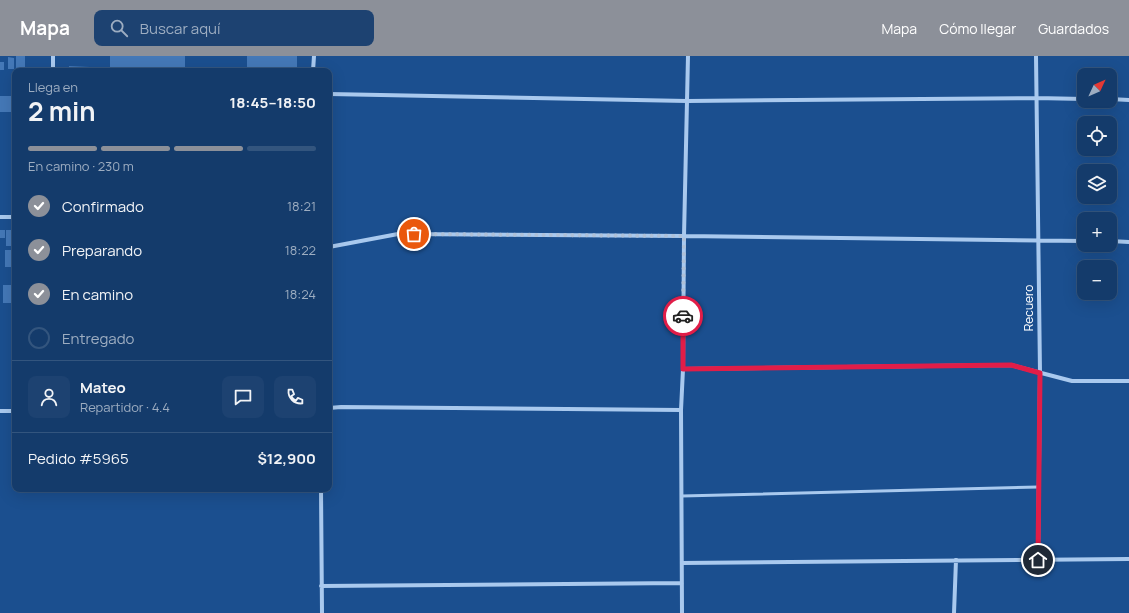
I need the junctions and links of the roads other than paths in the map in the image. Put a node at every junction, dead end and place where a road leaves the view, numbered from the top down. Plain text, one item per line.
1 (53, 56) edge
2 (314, 56) edge
3 (688, 56) edge
4 (1036, 56) edge
5 (53, 68) edge
6 (314, 68) edge
7 (332, 94) edge
8 (1036, 98) junction
9 (1077, 99) edge
10 (1117, 99) edge
11 (1129, 100) edge
12 (687, 101) junction
13 (0, 217) edge
14 (12, 217) edge
15 (684, 236) junction
16 (1039, 241) junction
17 (1077, 241) edge
18 (1117, 241) edge
19 (1129, 242) edge
20 (332, 246) edge
21 (683, 369) junction
22 (1040, 373) junction
23 (1129, 381) edge
24 (332, 408) edge
25 (682, 410) junction
26 (0, 411) edge
27 (12, 411) edge
28 (1038, 488) junction
29 (321, 492) edge
30 (682, 496) junction
31 (1129, 559) edge
32 (956, 560) junction
33 (1038, 560) junction
34 (682, 563) junction
35 (682, 583) junction
36 (321, 586) junction
37 (322, 613) edge
38 (682, 613) edge
39 (954, 613) edge

1 - 5 street
2 - 6 street
3 - 12 street
4 - 8 street, Recuero
7 - 12 street
8 - 9 street
8 - 12 street
8 - 16 street, Recuero
10 - 11 street
12 - 15 street
13 - 14 street
15 - 16 street
15 - 20 street
15 - 21 street
16 - 17 street
16 - 22 street, Recuero
18 - 19 street
21 - 22 street
21 - 25 street
22 - 23 street
22 - 28 street, Recuero
24 - 25 street
25 - 30 street
26 - 27 street
28 - 30 lane
28 - 33 street, Recuero
29 - 36 street
30 - 34 street
31 - 33 street
32 - 33 street
32 - 34 street
32 - 39 street
34 - 35 street
35 - 36 street
35 - 38 street
36 - 37 street

